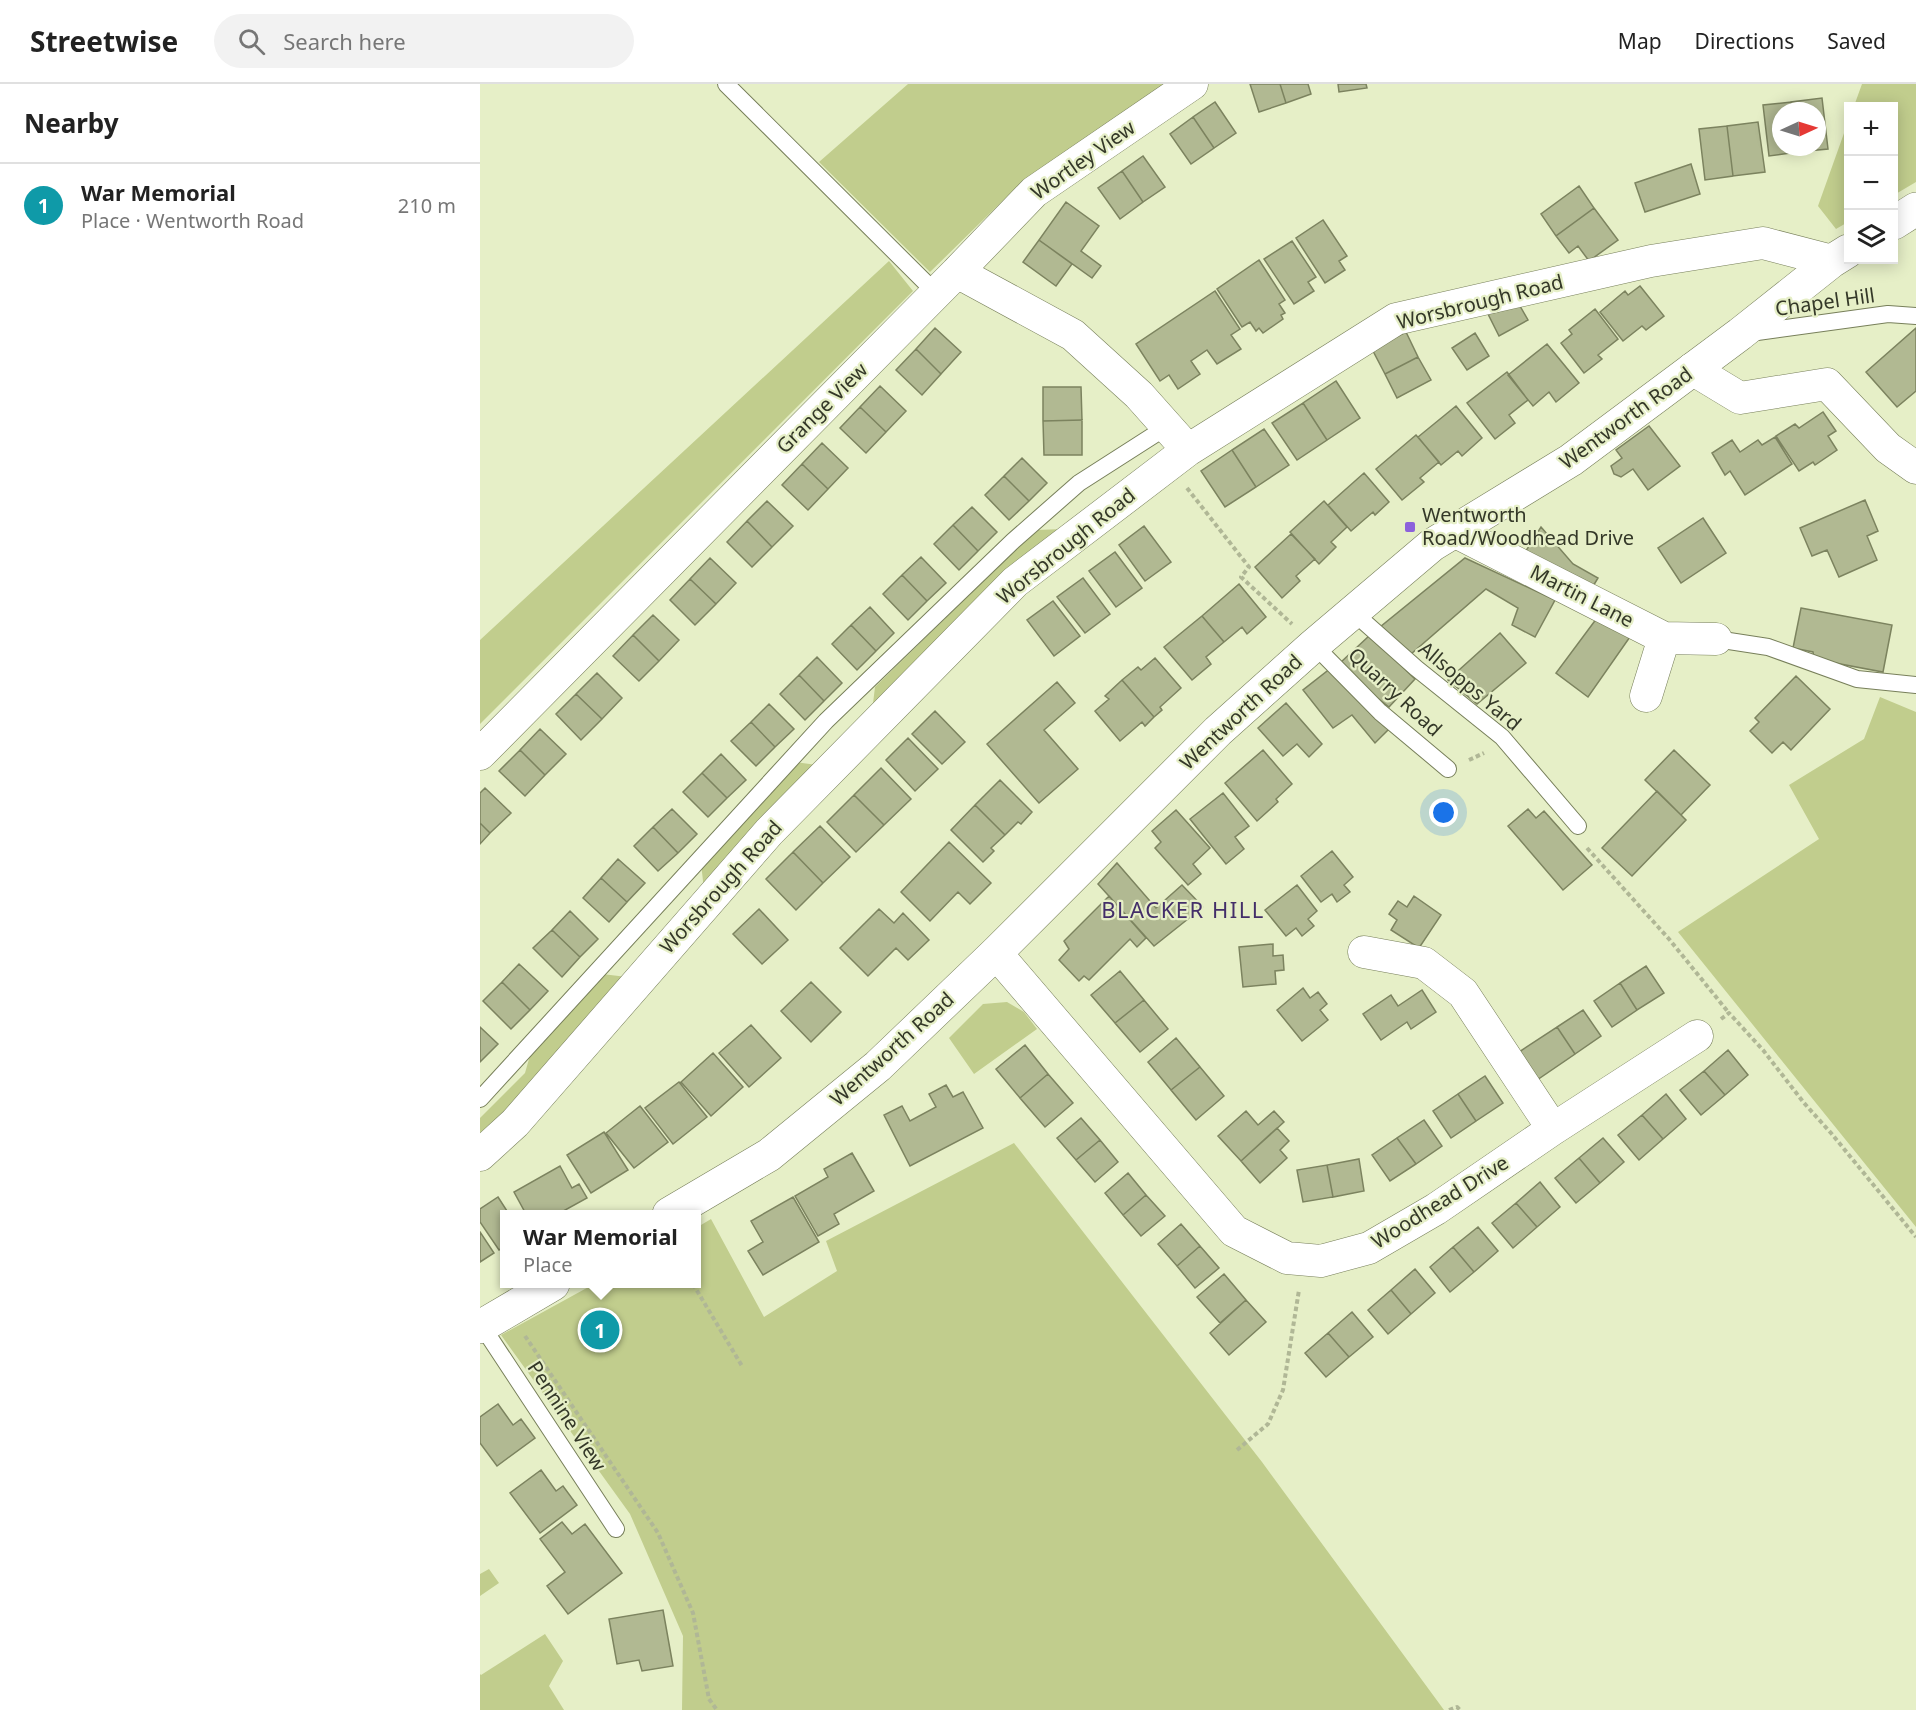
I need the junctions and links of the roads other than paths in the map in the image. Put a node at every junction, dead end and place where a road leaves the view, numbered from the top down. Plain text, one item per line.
1 (726, 84) edge
2 (1192, 84) edge
3 (1916, 209) edge
4 (1898, 220) edge
5 (1840, 256) edge
6 (947, 282) junction
7 (1916, 316) edge
8 (1740, 334) junction
9 (1692, 369) junction
10 (1168, 426) junction
11 (1178, 457) junction
12 (1916, 468) edge
13 (1454, 531) junction
14 (1353, 612) junction
15 (1664, 638) junction
16 (1716, 639) joint
17 (1314, 645) junction
18 (1916, 686) edge
19 (1646, 696) dead end
20 (480, 754) edge
21 (1448, 769) dead end
22 (1578, 826) dead end
23 (1364, 952) dead end
24 (996, 953) junction
25 (1697, 1036) road end
26 (480, 1099) edge
27 (1553, 1129) junction
28 (480, 1155) edge
29 (677, 1210) edge
30 (546, 1288) edge
31 (481, 1326) edge
32 (616, 1529) dead end

1 - 6 lane
2 - 6 street, Wortley View
3 - 4 street
5 - 8 street, Wentworth Road
5 - 11 street, Worsbrough Road
6 - 10 street
6 - 20 street, Grange View
7 - 8 lane, Chapel Hill
8 - 9 street, Wentworth Road
9 - 12 street
9 - 13 street, Wentworth Road
10 - 11 street
10 - 26 lane, Worsbrough Road
11 - 28 street, Worsbrough Road
13 - 14 street, Wentworth Road
13 - 15 street, Martin Lane
14 - 17 street, Wentworth Road
14 - 22 lane, Allsopps Yard
15 - 16 street, Martin Lane
15 - 19 street
16 - 18 lane
17 - 21 lane, Quarry Road
17 - 24 street, Wentworth Road
23 - 27 street
24 - 27 street, Woodhead Drive
24 - 29 street, Wentworth Road
25 - 27 street, Woodhead Drive
30 - 31 street
31 - 32 lane, Pennine View

